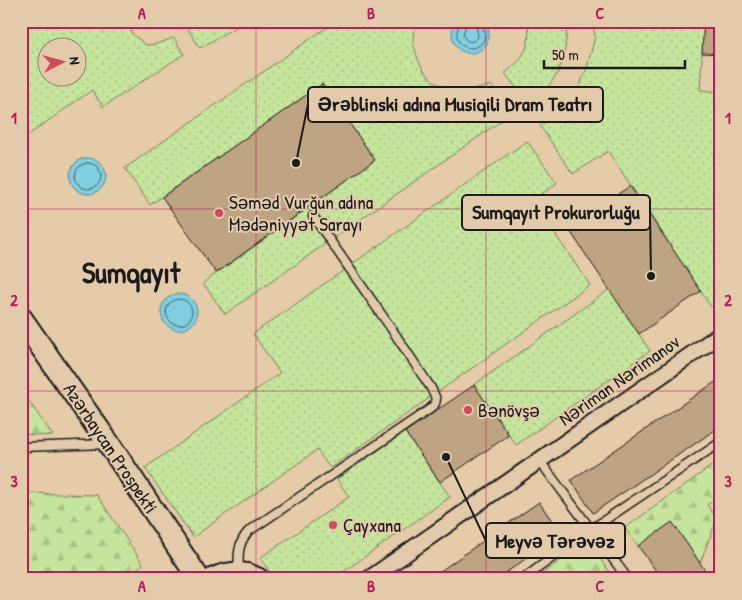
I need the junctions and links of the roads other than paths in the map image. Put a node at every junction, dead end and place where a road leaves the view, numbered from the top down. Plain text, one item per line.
1 (313, 216) dead end
2 (21, 318) edge
3 (721, 334) edge
4 (721, 442) edge
5 (109, 444) junction
6 (21, 447) edge
7 (538, 460) junction
8 (590, 530) junction
9 (248, 576) edge
10 (200, 579) edge
11 (213, 579) edge
12 (369, 579) edge
13 (523, 579) edge
14 (628, 579) edge

1 - 9 lane
2 - 5 main road, Azərbaycan Prospekti
3 - 7 street, Nəriman Nərimanov
4 - 8 lane
5 - 6 lane
5 - 10 main road, Azərbaycan Prospekti
7 - 8 lane
7 - 12 street, Nəriman Nərimanov
8 - 13 lane
8 - 14 lane
9 - 11 main road

